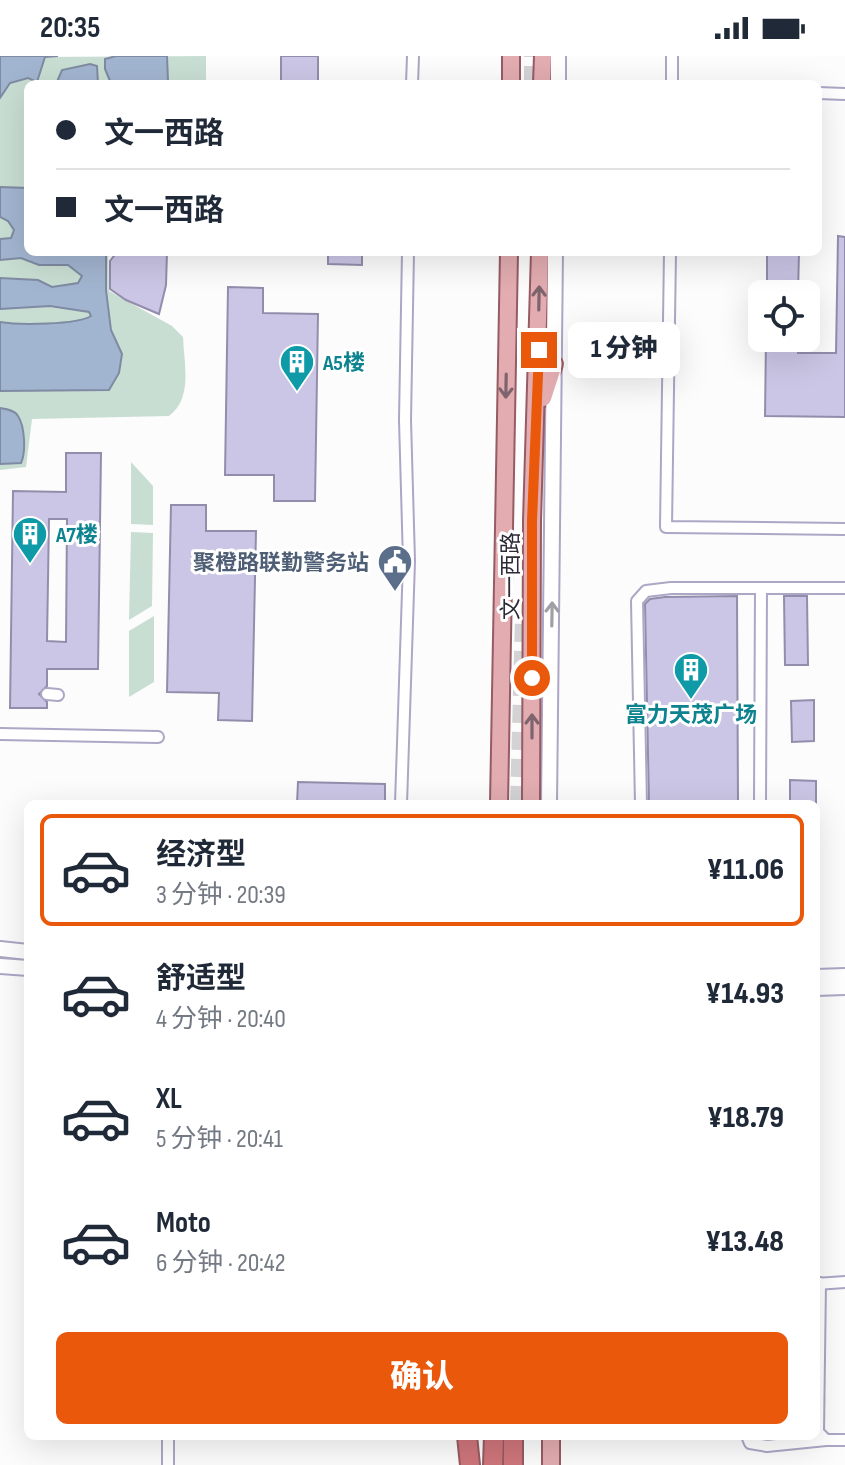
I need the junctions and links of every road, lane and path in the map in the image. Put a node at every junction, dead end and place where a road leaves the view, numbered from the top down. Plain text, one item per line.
1 (413, 56) edge
2 (511, 56) edge
3 (543, 56) edge
4 (558, 56) edge
5 (672, 56) edge
6 (412, 80) edge
7 (511, 80) edge
8 (542, 80) edge
9 (558, 80) edge
10 (672, 80) edge
11 (822, 93) edge
12 (845, 94) edge
13 (408, 256) edge
14 (509, 256) edge
15 (540, 256) edge
16 (555, 256) edge
17 (670, 256) edge
18 (554, 364) junction
19 (537, 419) junction
20 (845, 529) edge
21 (761, 588) junction
22 (845, 588) edge
23 (0, 734) edge
24 (158, 737) dead end
25 (401, 800) edge
26 (499, 800) edge
27 (531, 800) edge
28 (549, 800) edge
29 (641, 800) edge
30 (760, 800) edge
31 (0, 949) edge
32 (24, 952) edge
33 (0, 966) edge
34 (24, 968) edge
35 (845, 976) edge
36 (820, 977) edge
37 (845, 987) edge
38 (820, 988) edge
39 (845, 1282) edge
40 (820, 1284) edge
41 (820, 1434) edge
42 (168, 1440) edge
43 (464, 1440) edge
44 (465, 1440) edge
45 (494, 1440) edge
46 (513, 1440) edge
47 (551, 1440) edge
48 (749, 1440) edge
49 (826, 1440) junction
50 (845, 1440) edge
51 (168, 1465) edge
52 (462, 1465) edge
53 (470, 1465) edge
54 (493, 1465) edge
55 (513, 1465) edge
56 (551, 1465) edge

1 - 6 street
2 - 7 main road
3 - 8 main road
4 - 9 main road
5 - 10 street
11 - 12 street
13 - 25 street
14 -> 26 main road, 文一西路
19 -> 15 main road, 文一西路
16 - 18 main road
17 - 20 street
18 - 19 main road
28 -> 18 main road
27 -> 19 main road, 文一西路
21 - 22 street
21 - 29 street
21 - 30 street
23 - 24 street
31 - 32 main road
33 - 34 main road
35 - 36 main road
37 - 38 main road
39 - 40 street
41 - 49 street
42 - 51 street
43 - 52 main road
44 - 53 highway
45 - 54 highway
46 - 55 highway
47 - 56 main road
48 - 49 street
49 - 50 street

